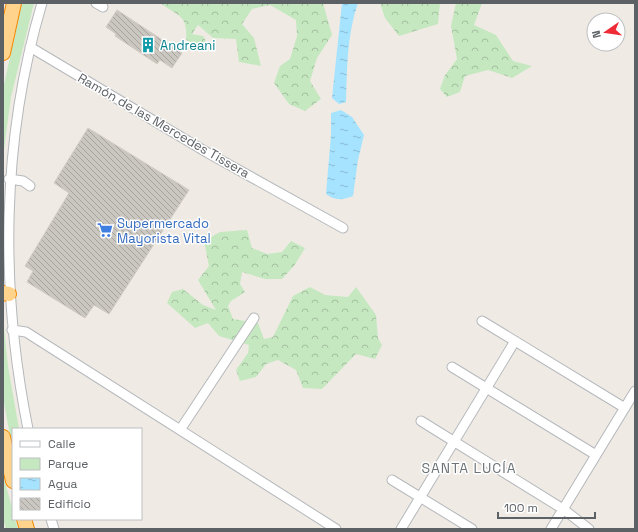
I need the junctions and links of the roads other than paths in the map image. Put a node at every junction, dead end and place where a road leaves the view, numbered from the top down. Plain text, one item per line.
1 (14, 3) edge
2 (42, 3) edge
3 (30, 47) junction
4 (3, 52) edge
5 (9, 179) junction
6 (30, 186) dead end
7 (343, 228) dead end
8 (6, 294) edge
9 (254, 318) dead end
10 (482, 320) dead end
11 (12, 330) junction
12 (516, 341) junction
13 (452, 367) dead end
14 (487, 388) junction
15 (635, 391) edge
16 (625, 408) junction
17 (421, 421) dead end
18 (28, 428) edge
19 (180, 430) junction
20 (3, 437) edge
21 (454, 442) junction
22 (596, 456) junction
23 (12, 477) edge
24 (392, 480) dead end
25 (420, 497) junction
26 (563, 509) junction
27 (336, 529) edge
28 (401, 529) edge
29 (472, 529) edge
30 (551, 529) edge
31 (589, 529) edge

1 - 4 highway
2 - 3 street
3 - 5 street
3 - 7 street, Ramón de las Mercedes Tissera
5 - 6 street
5 - 8 street
8 - 11 street
9 - 19 street
10 - 12 street
11 - 18 street
11 - 19 street
12 - 14 street
12 - 16 street
13 - 14 street
14 - 21 street
14 - 22 street
15 - 16 street
16 - 22 street
17 - 21 street
19 - 27 street
20 - 23 highway
21 - 25 street
21 - 26 street
22 - 26 street
24 - 25 street
25 - 28 street
25 - 29 street
26 - 30 street
26 - 31 street

